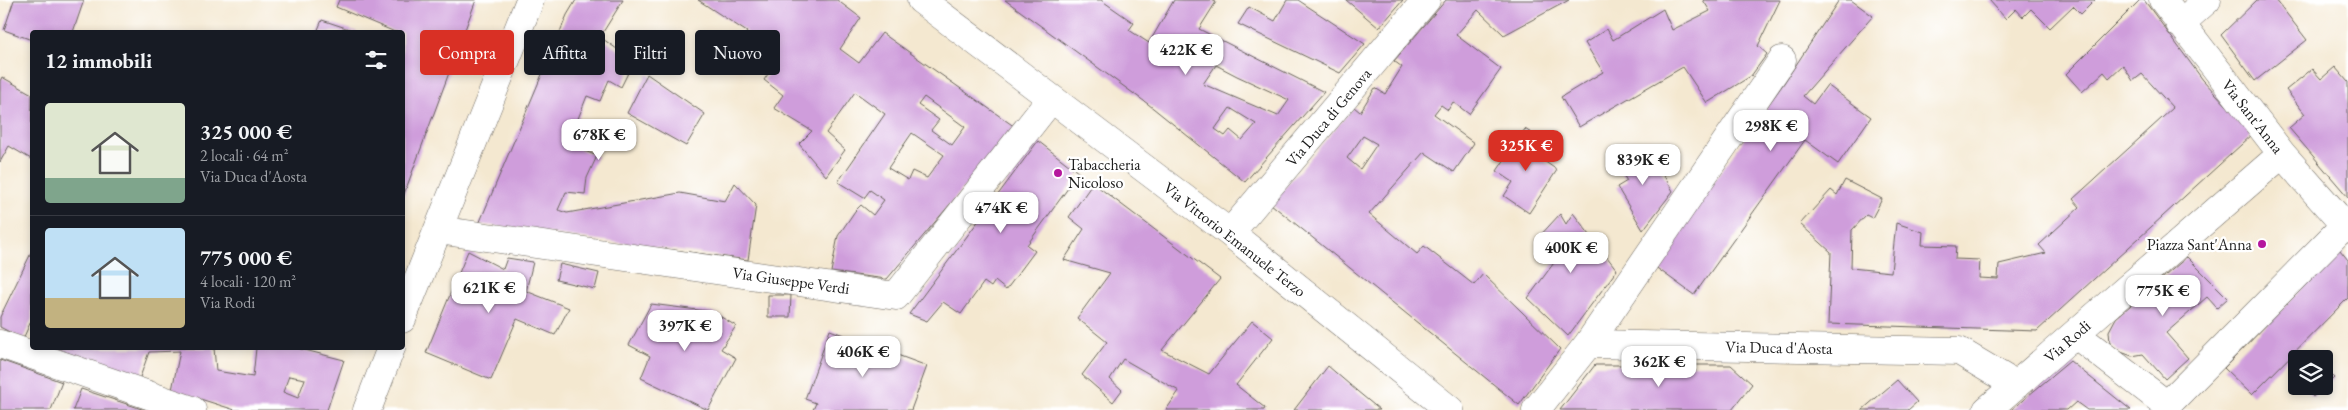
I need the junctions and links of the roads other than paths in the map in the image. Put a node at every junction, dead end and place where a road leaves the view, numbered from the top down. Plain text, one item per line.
1 (530, 0) edge
2 (921, 0) edge
3 (1426, 0) edge
4 (2163, 0) edge
5 (2207, 0) edge
6 (2180, 24) junction
7 (1782, 60) dead end
8 (1051, 99) junction
9 (2282, 154) junction
10 (2347, 227) edge
11 (438, 230) junction
12 (1230, 233) junction
13 (405, 312) edge
14 (2075, 334) junction
15 (0, 344) edge
16 (1588, 344) junction
17 (391, 350) edge
18 (2016, 386) junction
19 (192, 410) edge
20 (367, 410) edge
21 (1450, 410) edge
22 (1536, 410) edge
23 (1987, 410) edge

1 - 11 street
2 - 8 street, Via Vittorio Emanuele Terzo
3 - 12 street, Via Duca di Genova
4 - 6 street, Via Sant'Anna
5 - 6 street
6 - 9 street, Via Sant'Anna
7 - 16 street
8 - 11 street, Via Giuseppe Verdi
8 - 12 street, Via Vittorio Emanuele Terzo
9 - 10 street, Via Sant'Anna
9 - 14 street, Via Rodi
10 - 14 street
11 - 13 street
12 - 21 street, Via Vittorio Emanuele Terzo
14 - 18 street, Via Rodi
15 - 19 street
16 - 18 street, Via Duca d'Aosta
16 - 22 street
17 - 20 street
18 - 23 street, Via Rodi

